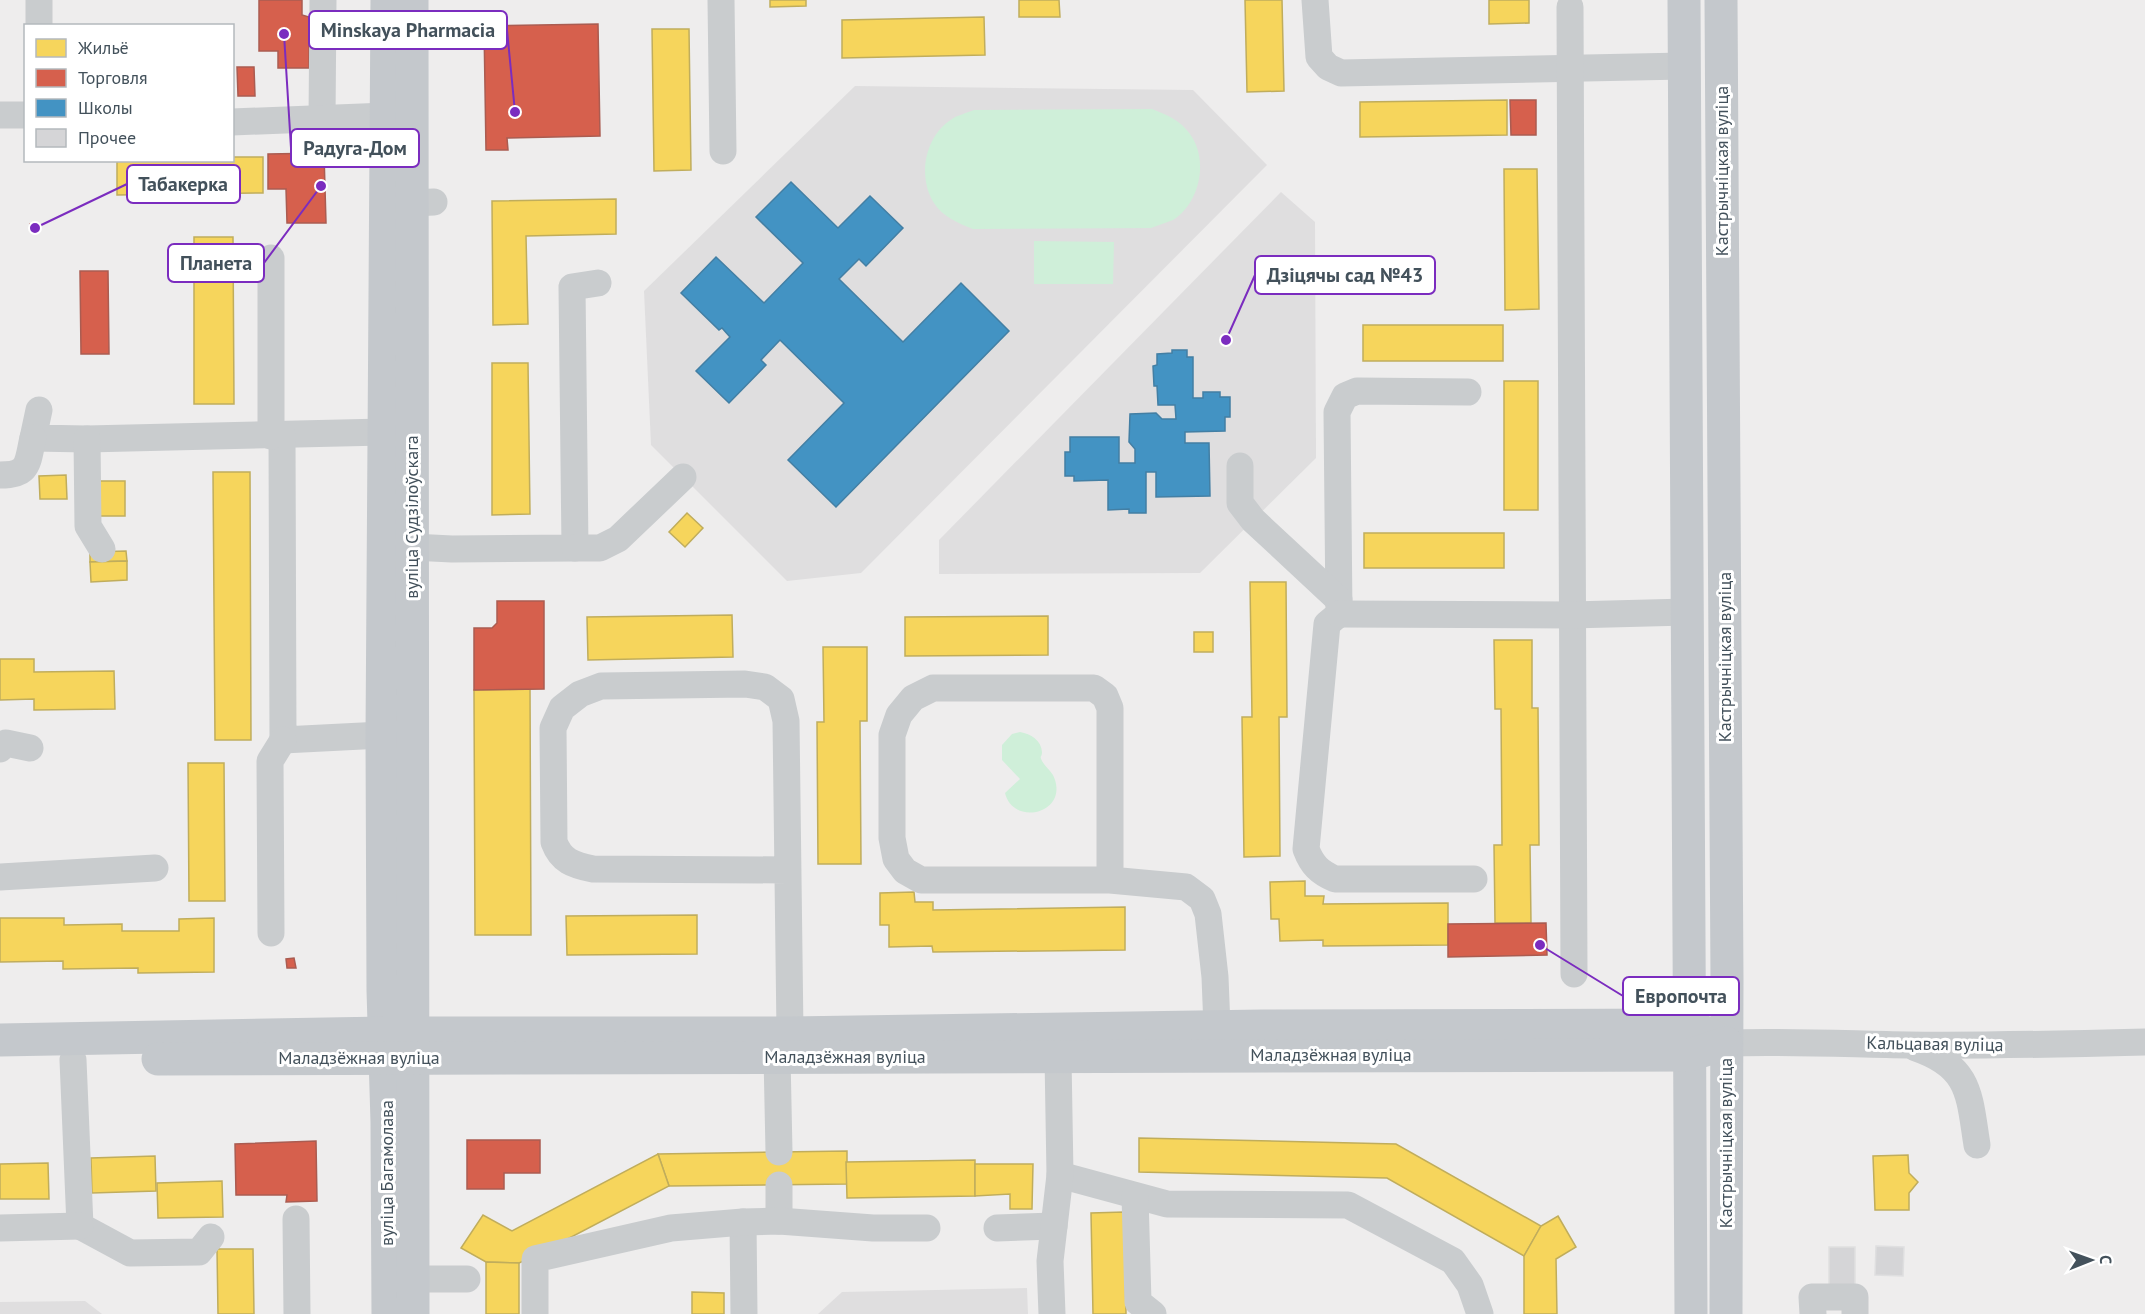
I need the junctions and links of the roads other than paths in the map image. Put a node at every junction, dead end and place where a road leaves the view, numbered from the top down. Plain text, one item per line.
1 (39, 0) edge
2 (323, 0) edge
3 (387, 0) edge
4 (412, 0) edge
5 (721, 0) edge
6 (1315, 0) edge
7 (1684, 0) edge
8 (1721, 0) edge
9 (1570, 7) dead end
10 (39, 24) edge
11 (1684, 66) junction
12 (1570, 67) junction
13 (0, 115) edge
14 (24, 115) edge
15 (387, 116) junction
16 (322, 120) junction
17 (234, 122) edge
18 (723, 151) dead end
19 (272, 258) dead end
20 (598, 283) dead end
21 (1468, 392) dead end
22 (39, 410) dead end
23 (384, 432) junction
24 (277, 435) junction
25 (33, 438) junction
26 (87, 439) junction
27 (1240, 466) dead end
28 (0, 475) edge
29 (683, 477) dead end
30 (412, 548) junction
31 (575, 548) junction
32 (102, 549) dead end
33 (1339, 607) junction
34 (1688, 612) junction
35 (1571, 615) junction
36 (382, 735) junction
37 (284, 740) junction
38 (30, 748) dead end
39 (0, 749) edge
40 (155, 868) dead end
41 (788, 870) junction
42 (0, 877) edge
43 (1474, 879) dead end
44 (1110, 880) junction
45 (271, 933) dead end
46 (1574, 974) dead end
47 (1217, 1028) junction
48 (0, 1040) edge
49 (1690, 1040) junction
50 (1726, 1042) junction
51 (2145, 1042) edge
52 (784, 1045) junction
53 (1907, 1045) junction
54 (399, 1046) junction
55 (1058, 1057) junction
56 (0, 1060) edge
57 (72, 1060) junction
58 (1977, 1146) dead end
59 (779, 1152) dead end
60 (1060, 1175) junction
61 (779, 1185) dead end
62 (1135, 1196) junction
63 (296, 1219) dead end
64 (779, 1221) junction
65 (743, 1222) junction
66 (80, 1226) junction
67 (1054, 1226) junction
68 (0, 1228) edge
69 (927, 1228) dead end
70 (997, 1228) dead end
71 (211, 1237) dead end
72 (413, 1279) junction
73 (467, 1279) dead end
74 (297, 1314) edge
75 (388, 1314) edge
76 (413, 1314) edge
77 (535, 1314) edge
78 (744, 1314) edge
79 (1052, 1314) edge
80 (1153, 1314) edge
81 (1480, 1314) edge
82 (1691, 1314) edge
83 (1726, 1314) edge
84 (1812, 1314) edge
85 (1855, 1314) edge

1 - 10 street
2 - 16 street
3 - 15 main road, вуліца Судзілоўскага
4 - 30 main road, вуліца Судзілоўскага
5 - 18 street
6 - 12 street
7 - 11 main road, Кастрычніцкая вуліца
8 - 50 main road, Кастрычніцкая вуліца
9 - 12 street
11 - 12 street
11 - 34 main road, Кастрычніцкая вуліца
12 - 35 street
13 - 14 street
15 - 16 street
15 - 23 main road, вуліца Судзілоўскага
16 - 17 street
19 - 24 street
20 - 31 street
21 - 33 street
22 - 25 street
23 - 24 street
23 - 36 main road, вуліца Судзілоўскага
24 - 26 street
24 - 37 street
25 - 26 street
25 - 28 street
26 - 32 street
27 - 33 street
29 - 31 street
30 - 31 street
30 - 54 main road, вуліца Судзілоўскага
33 - 35 street
33 - 43 street
34 - 35 street
34 - 49 main road, Кастрычніцкая вуліца
35 - 46 street
36 - 37 street
36 - 54 main road, вуліца Судзілоўскага
37 - 45 street
38 - 39 street
40 - 42 street
41 - 41 street
41 - 52 street
44 - 44 street
44 - 47 street
47 - 49 main road, Маладзёжная вуліца
47 - 52 main road, Маладзёжная вуліца
48 - 54 main road, Маладзёжная вуліца
49 - 50 main road
49 - 55 main road, Маладзёжная вуліца
49 - 82 main road, Кастрычніцкая вуліца
50 - 53 street, Кальцавая вуліца
50 - 83 main road, Кастрычніцкая вуліца
51 - 53 street, Кальцавая вуліца
52 - 54 main road, Маладзёжная вуліца
52 - 55 main road, Маладзёжная вуліца
52 - 59 street
53 - 58 street
54 - 57 main road, Маладзёжная вуліца
54 - 72 main road, вуліца Багамолава
54 - 75 main road, вуліца Багамолава
55 - 60 street
56 - 57 main road, Маладзёжная вуліца
57 - 66 street
60 - 62 street
60 - 67 street
61 - 64 street
62 - 80 street
62 - 81 street
63 - 74 street
64 - 65 street
64 - 69 street
65 - 77 street
65 - 78 street
66 - 68 street
66 - 71 street
67 - 70 street
67 - 79 street
72 - 73 street
72 - 76 main road, вуліца Багамолава
84 - 85 street

